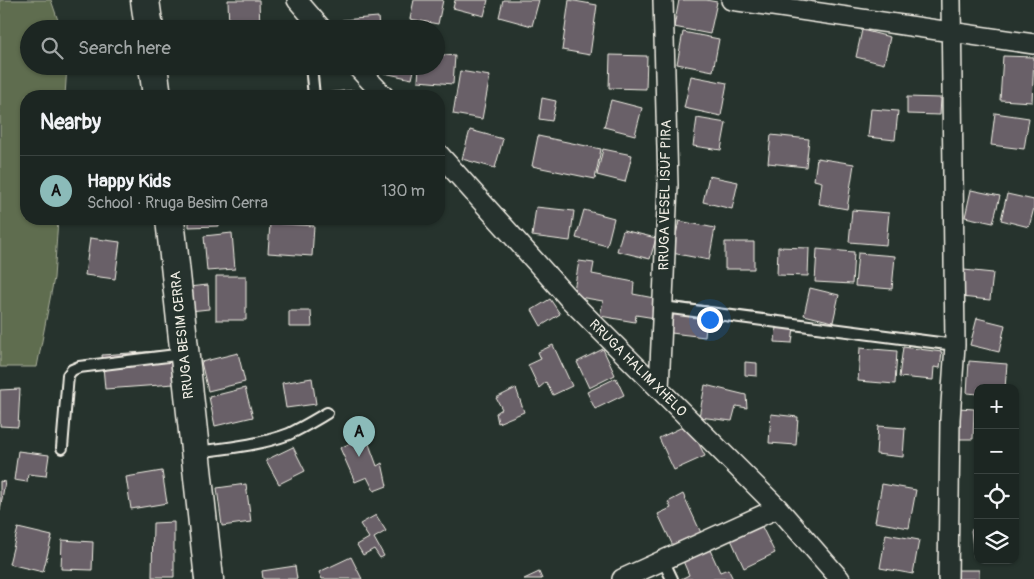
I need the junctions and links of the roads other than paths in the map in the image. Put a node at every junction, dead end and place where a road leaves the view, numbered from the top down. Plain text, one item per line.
1 (663, 0) edge
2 (731, 0) edge
3 (951, 0) edge
4 (301, 4) edge
5 (305, 20) edge
6 (314, 20) edge
7 (951, 32) junction
8 (1034, 44) edge
9 (154, 75) edge
10 (312, 75) edge
11 (364, 75) edge
12 (156, 90) edge
13 (313, 90) edge
14 (378, 90) edge
15 (445, 161) edge
16 (171, 225) edge
17 (663, 307) junction
18 (954, 345) junction
19 (184, 354) junction
20 (659, 389) junction
21 (327, 414) dead end
22 (62, 448) dead end
23 (195, 452) junction
24 (778, 508) junction
25 (663, 560) junction
26 (209, 579) edge
27 (622, 579) edge
28 (672, 579) edge
29 (840, 579) edge
30 (948, 579) edge

1 - 17 street, RRUGA VESEL ISUF PIRA
2 - 7 street
3 - 7 street
4 - 5 lane
4 - 6 street
7 - 8 street
7 - 18 street
9 - 12 street
10 - 13 lane
11 - 14 street
15 - 20 street, RRUGA HALIM XHELO
16 - 19 street, RRUGA BESIM CERRA
17 - 18 lane
17 - 20 street, RRUGA VESEL ISUF PIRA
18 - 30 street
19 - 22 lane
19 - 23 street, RRUGA BESIM CERRA
20 - 24 street, RRUGA HALIM XHELO
21 - 23 lane
23 - 26 street, RRUGA BESIM CERRA
24 - 25 street
24 - 29 street, RRUGA HALIM XHELO
25 - 27 street
25 - 28 lane

